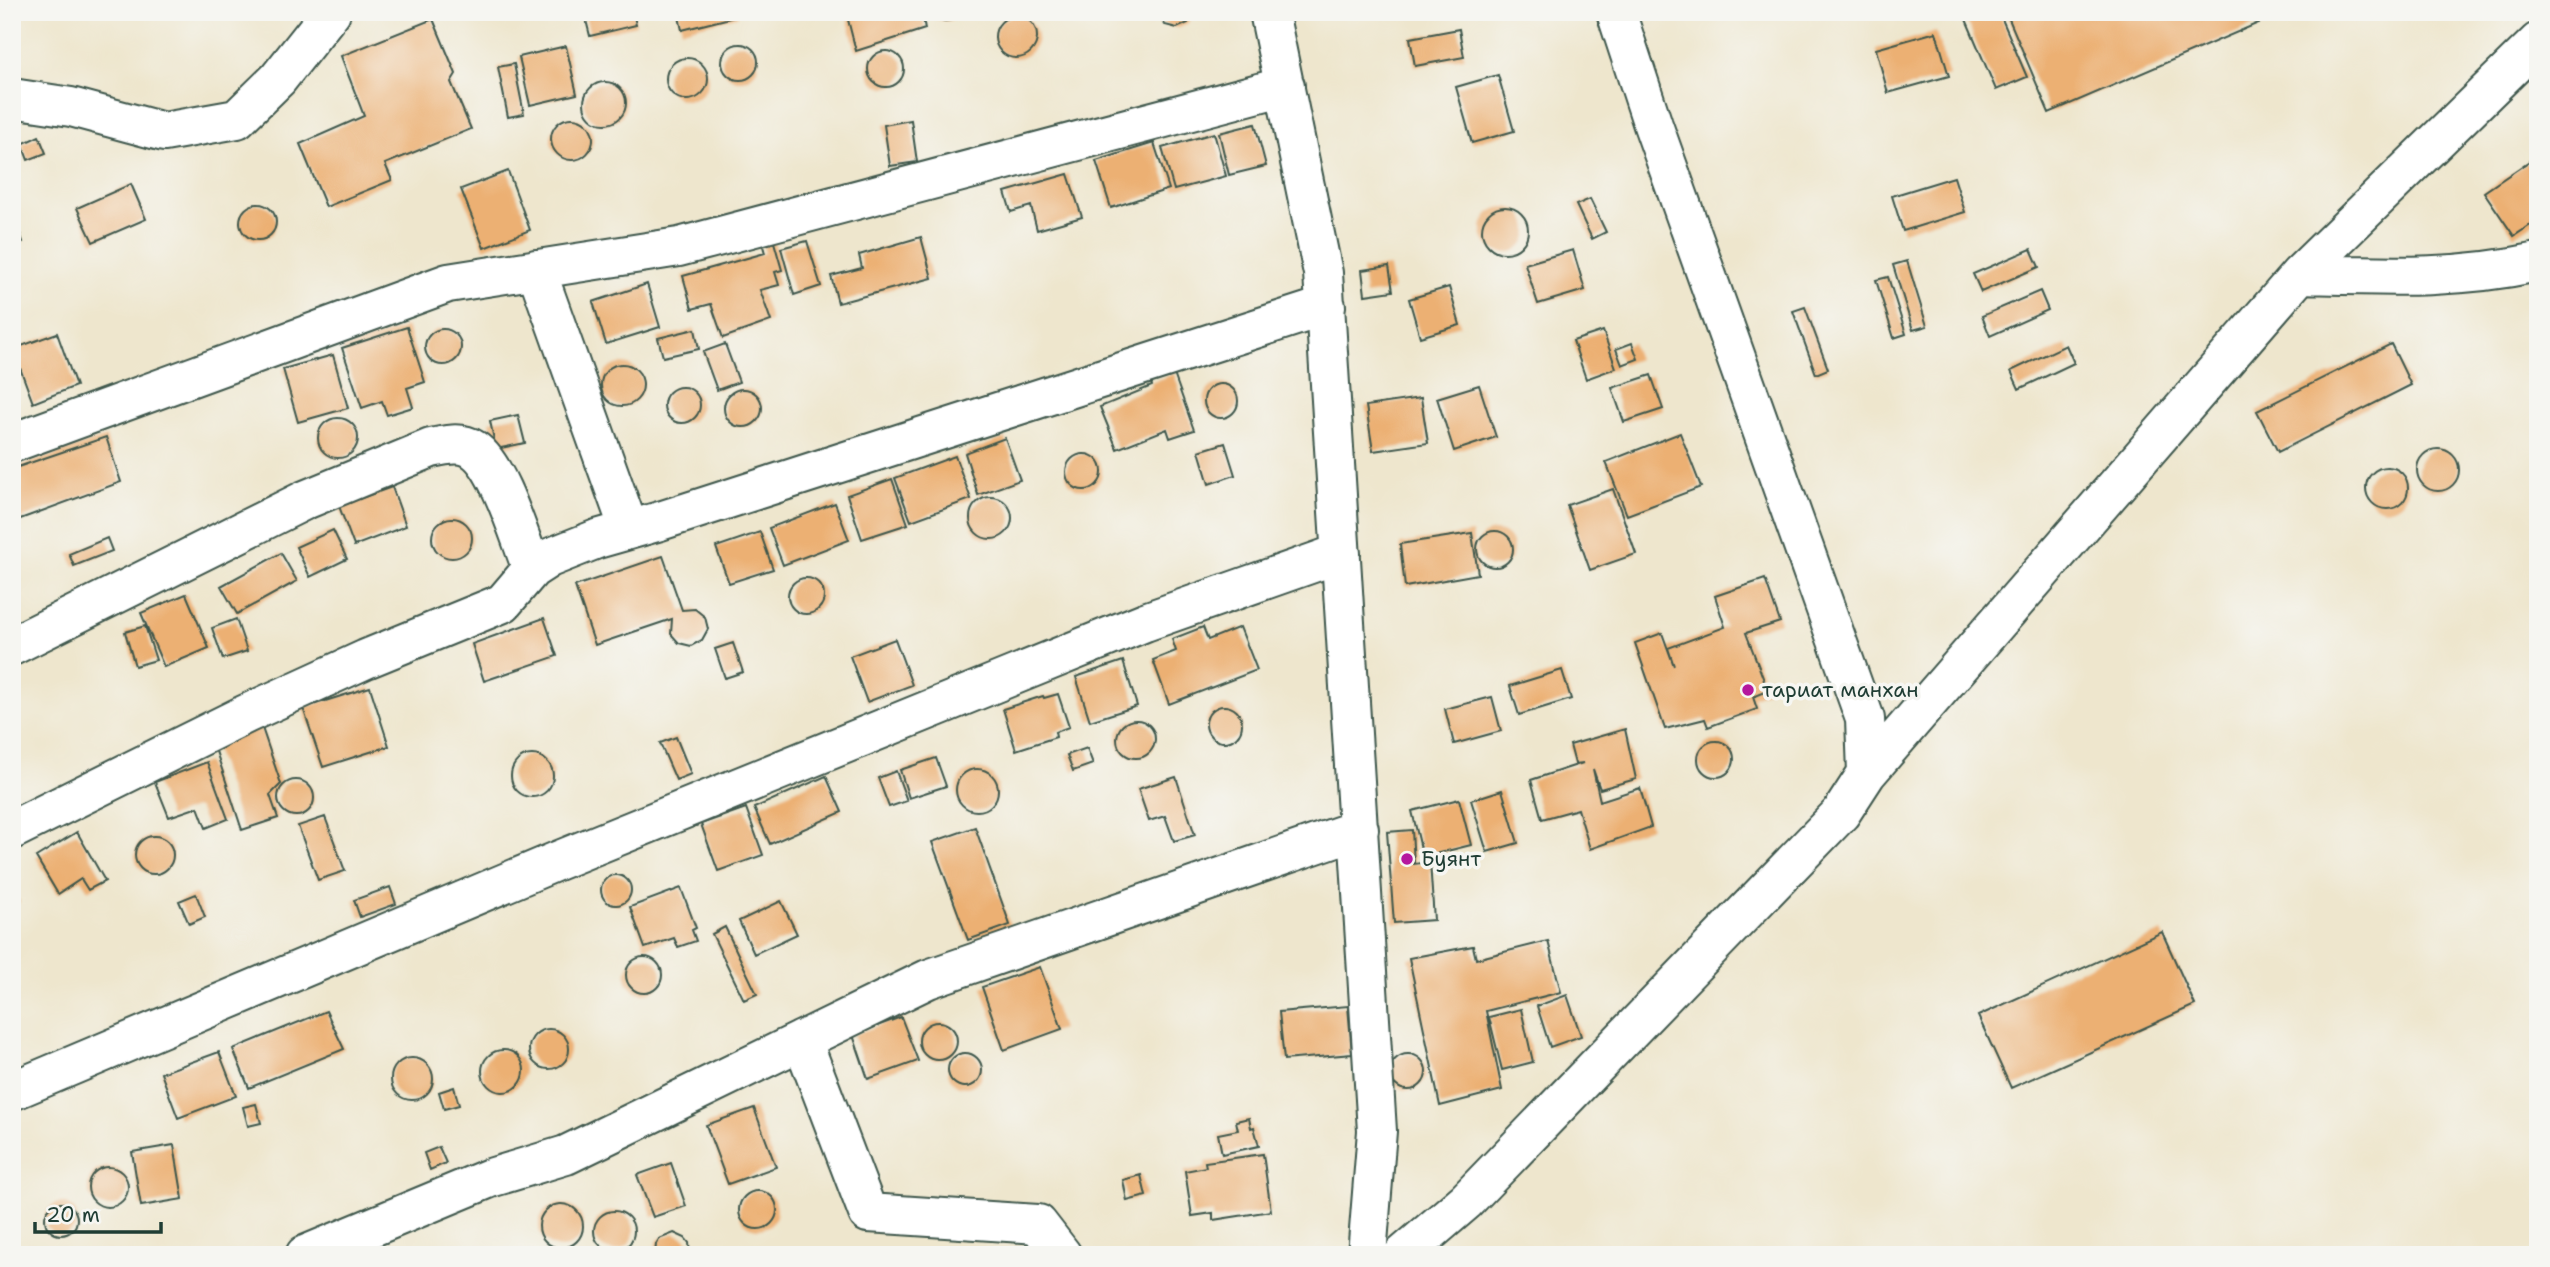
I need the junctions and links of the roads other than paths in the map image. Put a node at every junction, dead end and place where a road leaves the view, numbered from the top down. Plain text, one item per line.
1 (331, 12) edge
2 (1269, 12) edge
3 (1616, 12) edge
4 (2538, 42) edge
5 (1285, 86) junction
6 (12, 98) edge
7 (2538, 262) edge
8 (536, 269) junction
9 (2300, 274) junction
10 (1326, 306) junction
11 (12, 443) edge
12 (629, 529) junction
13 (1341, 553) junction
14 (531, 569) junction
15 (12, 646) edge
16 (1867, 773) junction
17 (1359, 829) junction
18 (12, 830) edge
19 (802, 1040) junction
20 (12, 1091) edge
21 (305, 1255) edge
22 (1062, 1255) edge
23 (1367, 1255) edge
24 (1403, 1255) edge

1 - 6 street
2 - 5 street
3 - 16 street
4 - 9 street
5 - 8 street
5 - 10 street
7 - 9 street
8 - 11 street
8 - 12 street
9 - 16 street
10 - 12 street
10 - 13 street
12 - 14 street
13 - 17 street
13 - 20 street
14 - 15 street
14 - 18 street
16 - 24 street
17 - 19 street
17 - 23 street
19 - 21 street
19 - 22 street

